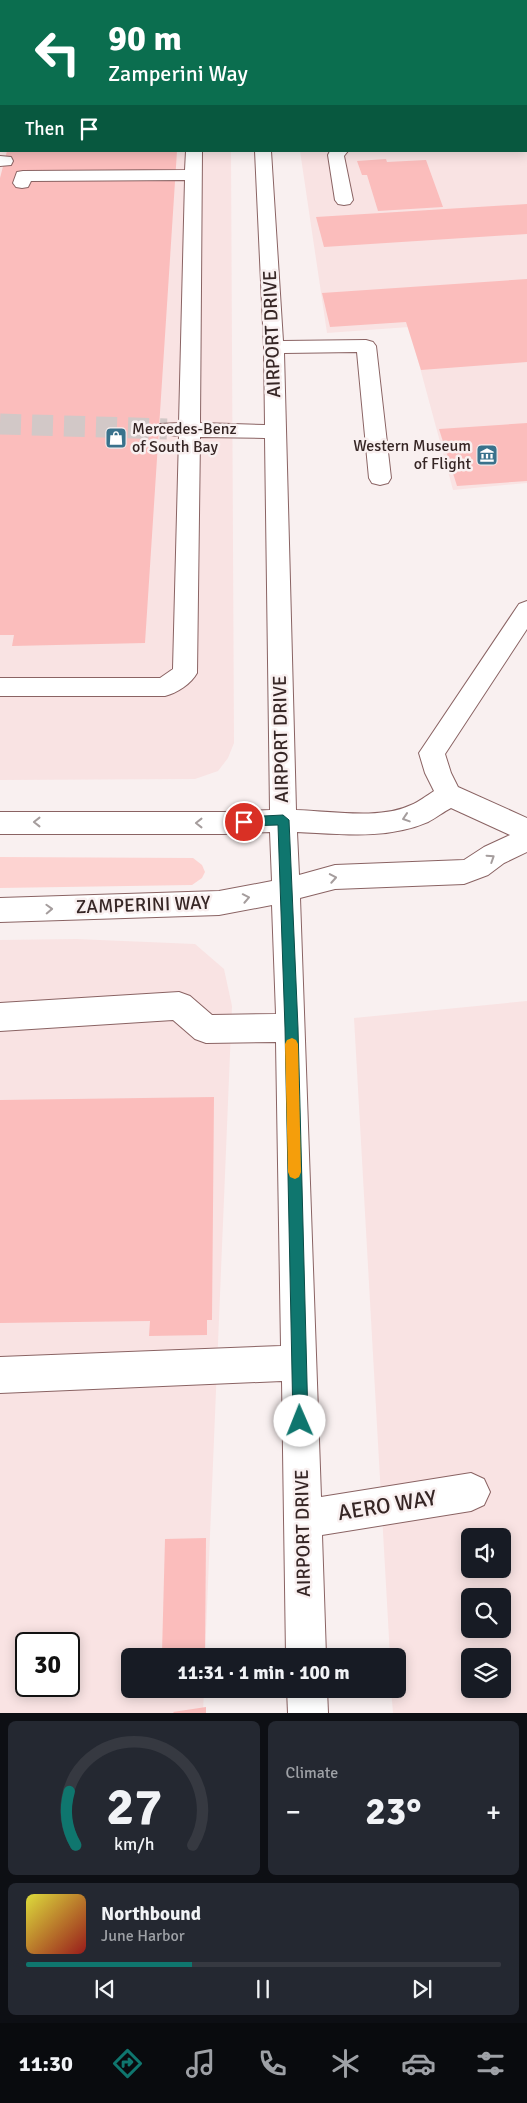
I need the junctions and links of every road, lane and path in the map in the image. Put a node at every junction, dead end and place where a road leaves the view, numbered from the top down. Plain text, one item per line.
1 (194, 152) edge
2 (263, 152) edge
3 (339, 152) edge
4 (194, 175) junction
5 (22, 183) dead end
6 (344, 200) dead end
7 (274, 346) junction
8 (167, 429) tunnel mouth
9 (189, 430) junction
10 (275, 432) junction
11 (380, 478) dead end
12 (527, 610) edge
13 (0, 687) edge
14 (449, 795) junction
15 (283, 820) junction
16 (0, 822) edge
17 (527, 830) edge
18 (527, 839) edge
19 (286, 890) junction
20 (0, 910) edge
21 (0, 1017) edge
22 (291, 1028) junction
23 (299, 1363) junction
24 (0, 1375) edge
25 (471, 1492) dead end
26 (303, 1519) junction
27 (306, 1648) edge
28 (307, 1698) edge
29 (308, 1713) edge

1 - 4 street
2 - 7 street, AIRPORT DRIVE
3 - 6 street
4 - 5 street
4 - 9 street
7 - 10 street, AIRPORT DRIVE
7 - 11 street
8 - 9 street
9 - 10 street
9 - 13 street
10 - 15 street, AIRPORT DRIVE
12 - 14 street
14 -> 15 street
14 - 17 street
15 -> 16 street
15 - 19 street, AIRPORT DRIVE
19 -> 18 street, ZAMPERINI WAY
20 -> 19 street, ZAMPERINI WAY
19 - 22 street, AIRPORT DRIVE
21 - 22 street
22 - 23 street, AIRPORT DRIVE
23 - 24 street
23 - 26 street, AIRPORT DRIVE
25 - 26 street, AERO WAY
26 - 27 street, AIRPORT DRIVE
28 - 29 street

